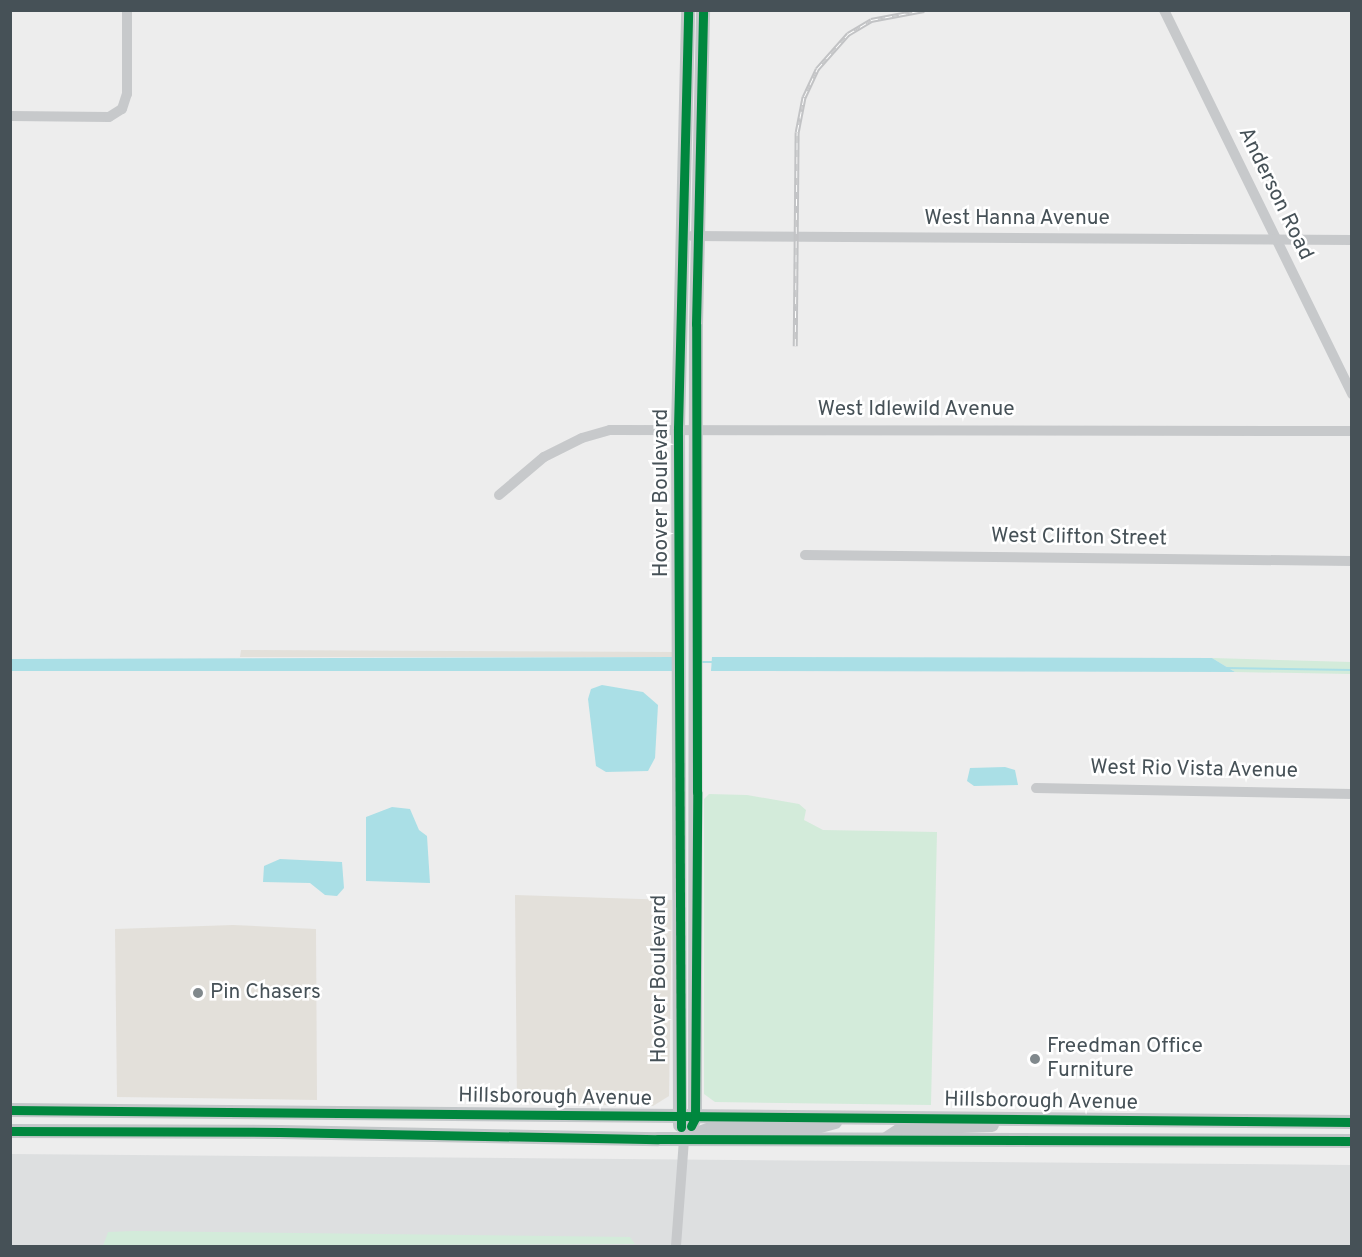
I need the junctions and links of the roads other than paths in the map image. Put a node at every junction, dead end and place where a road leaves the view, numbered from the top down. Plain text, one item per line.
1 (126, 10) edge
2 (688, 10) edge
3 (703, 10) edge
4 (1164, 10) edge
5 (10, 116) edge
6 (682, 236) junction
7 (698, 236) junction
8 (1275, 239) junction
9 (1352, 240) edge
10 (1352, 394) edge
11 (678, 428) junction
12 (698, 429) junction
13 (1352, 431) edge
14 (500, 495) dead end
15 (805, 555) dead end
16 (1352, 561) edge
17 (1036, 788) dead end
18 (1352, 794) edge
19 (10, 1110) edge
20 (169, 1113) junction
21 (398, 1115) junction
22 (678, 1118) junction
23 (695, 1118) junction
24 (849, 1118) junction
25 (998, 1119) junction
26 (1352, 1122) edge
27 (10, 1131) edge
28 (65, 1131) junction
29 (280, 1131) junction
30 (684, 1139) junction
31 (886, 1139) junction
32 (1352, 1141) edge
33 (676, 1246) edge

1 - 5 street
2 - 6 main road, Hoover Boulevard
3 - 7 main road, Hoover Boulevard
4 - 8 street, Anderson Road
6 - 7 street, West Hanna Avenue
6 - 11 main road, Hoover Boulevard
7 - 8 street, West Hanna Avenue
7 - 12 main road, Hoover Boulevard
8 - 9 street, West Hanna Avenue
8 - 10 street, Anderson Road
11 - 12 street, West Idlewild Avenue
11 - 14 street, West Idlewild Avenue
11 - 22 main road, Hoover Boulevard
12 - 13 street, West Idlewild Avenue
12 - 23 main road, Hoover Boulevard
15 - 16 street, West Clifton Street
17 - 18 street, West Rio Vista Avenue
19 - 20 main road, Hillsborough Avenue
20 - 21 main road, Hillsborough Avenue
20 - 28 main road
21 - 22 main road, Hillsborough Avenue
21 - 29 main road
22 - 23 main road, Hillsborough Avenue
22 - 30 main road, Hoover Boulevard
23 - 24 main road, Hillsborough Avenue
23 - 30 main road, Hoover Boulevard
24 - 25 main road, Hillsborough Avenue
24 - 30 main road
25 - 26 main road, Hillsborough Avenue
25 - 31 main road
27 - 28 main road, Hillsborough Avenue
28 - 29 main road, Hillsborough Avenue
29 - 30 main road, Hillsborough Avenue
30 - 31 main road, Hillsborough Avenue
30 - 33 street
31 - 32 main road, Hillsborough Avenue

